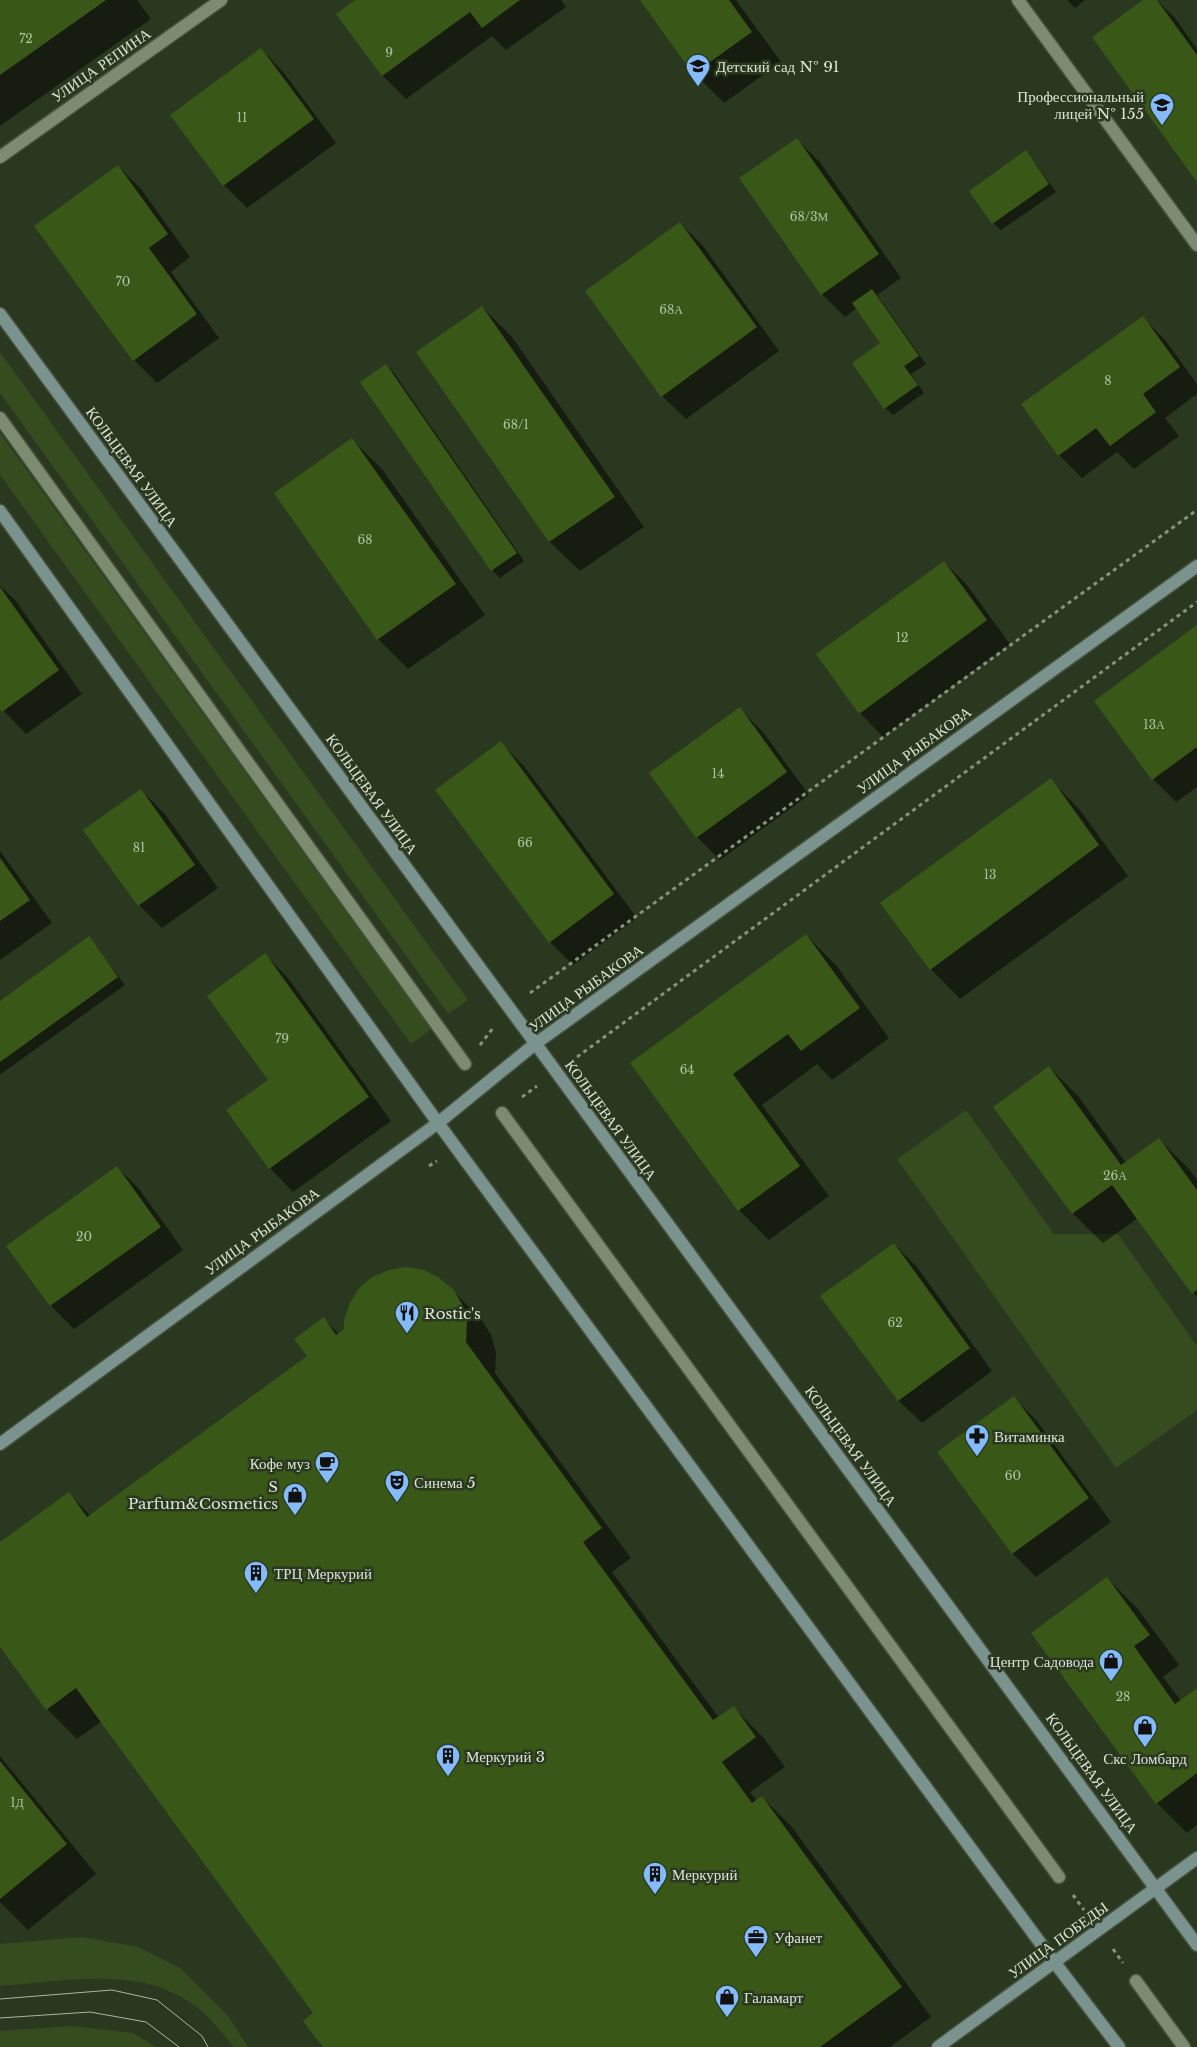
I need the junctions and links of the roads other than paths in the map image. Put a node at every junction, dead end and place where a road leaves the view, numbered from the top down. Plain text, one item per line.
1 (221, 0) edge
2 (1018, 0) edge
3 (0, 157) edge
4 (1197, 246) edge
5 (0, 314) edge
6 (0, 418) edge
7 (0, 511) edge
8 (1197, 566) edge
9 (535, 1044) junction
10 (465, 1064) road end
11 (502, 1112) dead end
12 (438, 1123) junction
13 (0, 1444) edge
14 (1197, 1858) edge
15 (1059, 1877) dead end
16 (1156, 1888) junction
17 (1197, 1945) edge
18 (1055, 1963) junction
19 (1136, 1981) dead end
20 (938, 2047) edge
21 (1118, 2047) edge
22 (1184, 2047) edge

1 - 3 street, УЛИЦА РЕПИНА
2 - 4 street
5 - 9 main road, КОЛЬЦЕВАЯ УЛИЦА
6 - 10 street
7 - 12 main road
8 - 9 main road, УЛИЦА РЫБАКОВА
9 - 12 main road, УЛИЦА РЫБАКОВА
9 - 16 main road, КОЛЬЦЕВАЯ УЛИЦА
11 - 15 street
12 - 13 main road, УЛИЦА РЫБАКОВА
12 - 18 main road
14 - 16 main road, УЛИЦА ПОБЕДЫ
16 - 17 main road, КОЛЬЦЕВАЯ УЛИЦА
16 - 18 main road, УЛИЦА ПОБЕДЫ
18 - 20 main road, УЛИЦА ПОБЕДЫ
18 - 21 main road
19 - 22 street

